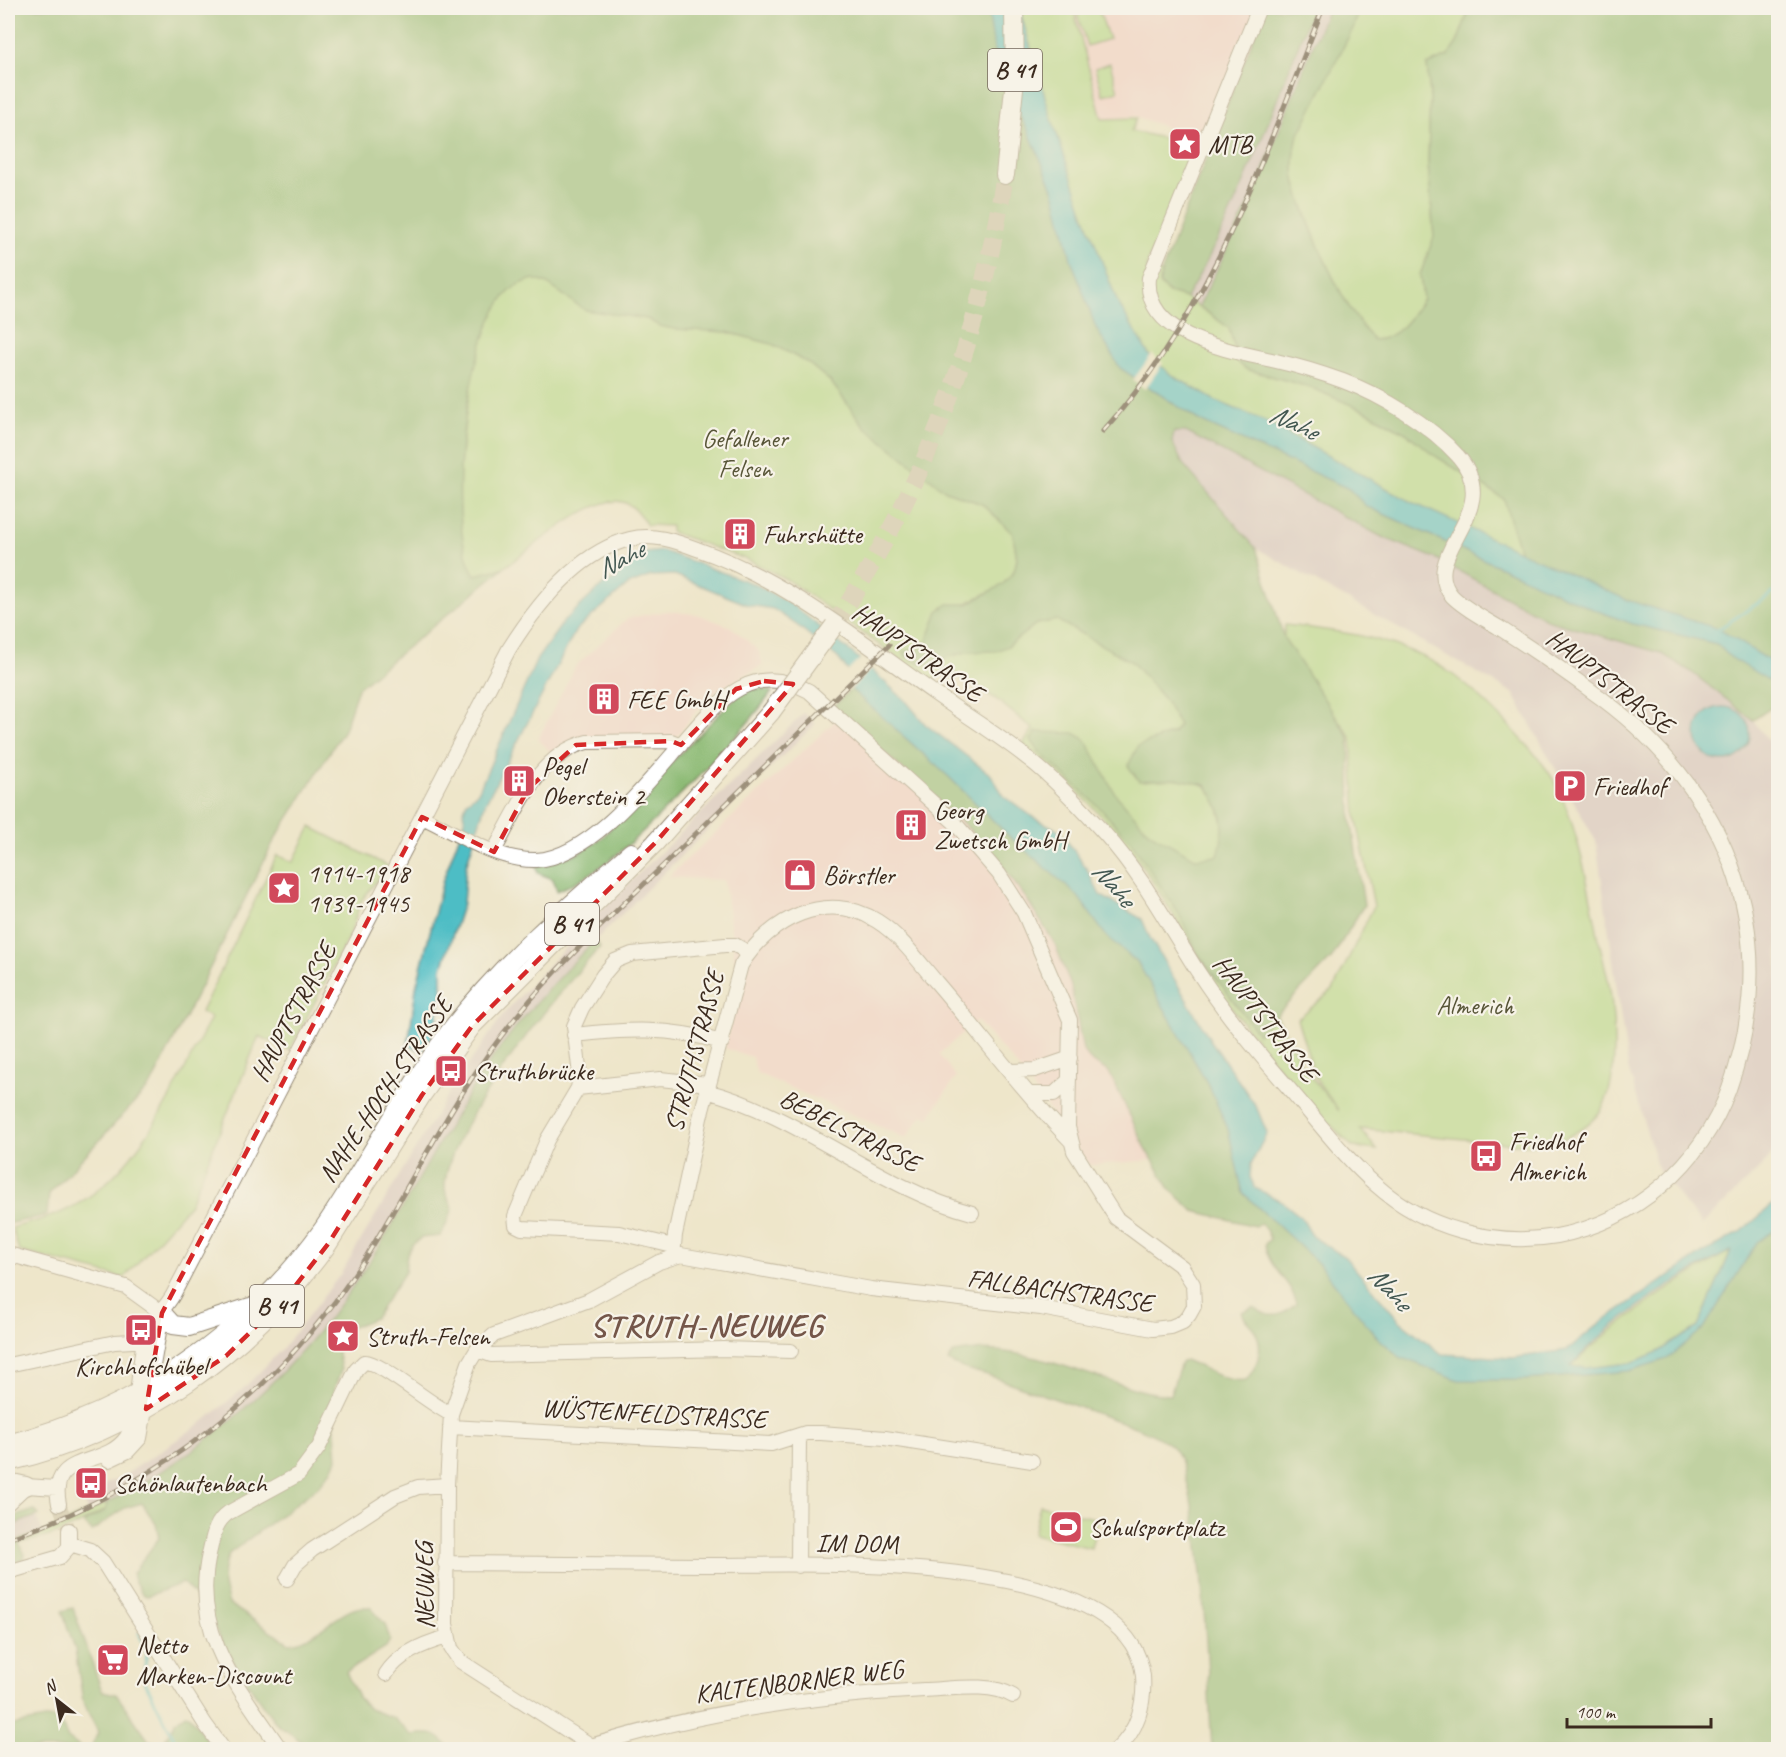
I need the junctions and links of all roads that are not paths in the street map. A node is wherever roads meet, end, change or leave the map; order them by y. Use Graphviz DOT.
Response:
graph roads {
  1 [pos="1014,8"];
  2 [pos="1259,8"];
  3 [pos="1005,175"];
  4 [pos="834,626"];
  5 [pos="681,745"];
  6 [pos="697,797"];
  7 [pos="422,817"];
  8 [pos="490,850"];
  9 [pos="748,953"];
  10 [pos="574,1035"];
  11 [pos="722,1042"];
  12 [pos="1070,1058"];
  13 [pos="1011,1071"];
  14 [pos="1070,1080"];
  15 [pos="707,1087"];
  16 [pos="578,1088"];
  17 [pos="1030,1094"];
  18 [pos="1070,1140"];
  19 [pos="972,1213"];
  20 [pos="672,1251"];
  21 [pos="8,1254"];
  22 [pos="260,1303"];
  23 [pos="162,1313"];
  24 [pos="158,1332"];
  25 [pos="144,1342"];
  26 [pos="477,1350"];
  27 [pos="791,1351"];
  28 [pos="8,1365"];
  29 [pos="141,1402"];
  30 [pos="450,1421"];
  31 [pos="799,1435"];
  32 [pos="8,1444"];
  33 [pos="1032,1461"];
  34 [pos="8,1462"];
  35 [pos="8,1482"];
  36 [pos="447,1485"];
  37 [pos="26,1486"];
  38 [pos="57,1488"];
  39 [pos="8,1503"];
  40 [pos="58,1504"];
  41 [pos="446,1563"];
  42 [pos="798,1566"];
  43 [pos="8,1572"];
  44 [pos="287,1579"];
  45 [pos="448,1637"];
  46 [pos="386,1674"];
  47 [pos="1013,1696"];
  48 [pos="595,1747"];
  49 [pos="224,1749"];
  50 [pos="281,1749"];
  51 [pos="578,1749"];
  52 [pos="1116,1749"];
  1 -- 3 [label="main road, B 41"];
  2 -- 7 [label="street, HAUPTSTRASSE"];
  4 -- 6 [label="main road, B 41, bridge"];
  5 -- 8 [label="street"];
  5 -- 8 [label="street"];
  5 -- 12 [label="street"];
  6 -- 22 [label="main road, NAHE-HOCH-STRASSE / B 41"];
  6 -- 29 [label="main road, NAHE-HOCH-STRASSE / B 41"];
  7 -- 8 [label="street"];
  7 -- 23 [label="street, HAUPTSTRASSE"];
  9 -- 10 [label="street"];
  9 -- 11 [label="street, STRUTHSTRASSE"];
  9 -- 13 [label="street, STRUTHSTRASSE"];
  10 -- 11 [label="street"];
  10 -- 16 [label="street"];
  11 -- 15 [label="street, STRUTHSTRASSE"];
  12 -- 13 [label="street"];
  12 -- 14 [label="street"];
  13 -- 17 [label="street, STRUTHSTRASSE"];
  14 -- 17 [label="street"];
  14 -- 18 [label="street, FALLBACHSTRASSE"];
  15 -- 16 [label="street, BEBELSTRASSE"];
  15 -- 19 [label="street, BEBELSTRASSE"];
  15 -- 20 [label="street, STRUTHSTRASSE"];
  16 -- 20 [label="street"];
  17 -- 18 [label="street, STRUTHSTRASSE"];
  18 -- 20 [label="street, FALLBACHSTRASSE"];
  20 -- 26 [label="street"];
  21 -- 23 [label="street"];
  22 -- 23 [label="main road"];
  22 -- 29 [label="main road, NAHE-HOCH-STRASSE / B 41"];
  23 -- 24 [label="street, HAUPTSTRASSE"];
  23 -- 25 [label="street, HAUPTSTRASSE"];
  24 -- 25 [label="street"];
  24 -- 29 [label="street, HAUPTSTRASSE"];
  25 -- 28 [label="street"];
  25 -- 29 [label="street, HAUPTSTRASSE"];
  26 -- 27 [label="street"];
  26 -- 30 [label="street, NEUWEG"];
  29 -- 32 [label="main road, NAHE-HOCH-STRASSE / B 41"];
  29 -- 34 [label="main road, NAHE-HOCH-STRASSE / B 41"];
  29 -- 38 [label="street"];
  30 -- 31 [label="street, WÜSTENFELDSTRASSE"];
  30 -- 36 [label="street, NEUWEG"];
  30 -- 50 [label="street"];
  31 -- 33 [label="street, WÜSTENFELDSTRASSE"];
  31 -- 42 [label="street"];
  35 -- 37 [label="main road"];
  36 -- 41 [label="street, NEUWEG"];
  36 -- 44 [label="street"];
  37 -- 38 [label="street"];
  37 -- 39 [label="street"];
  38 -- 40 [label="street"];
  41 -- 42 [label="street, IM DOM"];
  41 -- 45 [label="street, NEUWEG"];
  42 -- 52 [label="street, IM DOM"];
  43 -- 49 [label="street"];
  45 -- 46 [label="street"];
  45 -- 48 [label="street, NEUWEG"];
  47 -- 48 [label="street, KALTENBORNER WEG"];
  48 -- 51 [label="street, KALTENBORNER WEG"];
}
